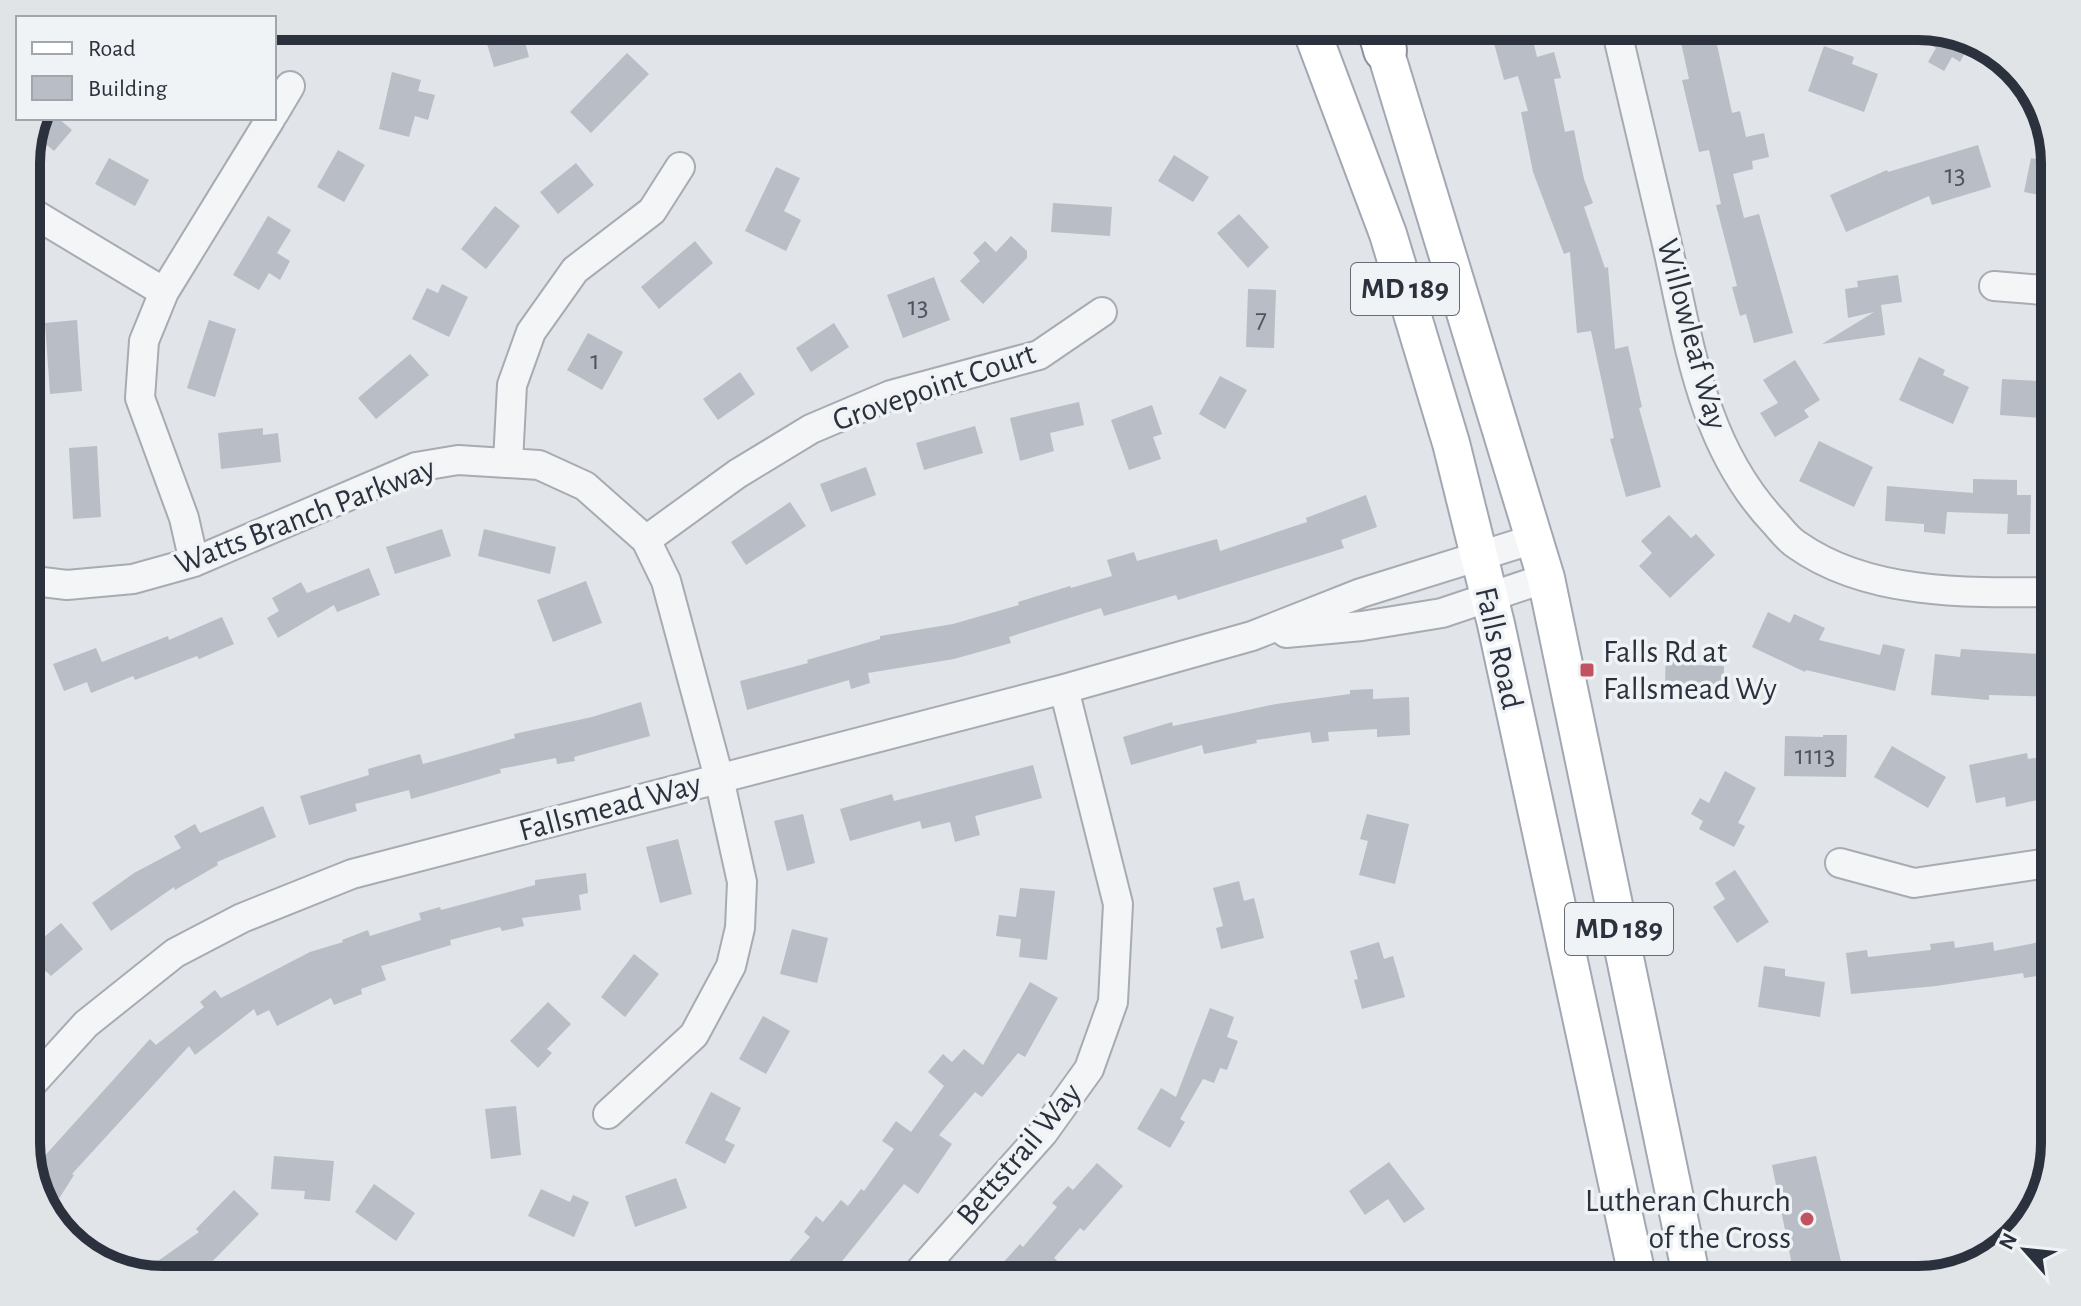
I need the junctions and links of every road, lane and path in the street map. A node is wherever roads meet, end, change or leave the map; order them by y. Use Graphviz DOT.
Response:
graph roads {
  1 [pos="1315,40"];
  2 [pos="1381,40"];
  3 [pos="1619,40"];
  4 [pos="290,86"];
  5 [pos="276,110"];
  6 [pos="270,120"];
  7 [pos="680,167"];
  8 [pos="40,217"];
  9 [pos="1994,286"];
  10 [pos="2041,290"];
  11 [pos="164,292"];
  12 [pos="1102,312"];
  13 [pos="508,462"];
  14 [pos="1534,539"];
  15 [pos="646,540"];
  16 [pos="1477,556"];
  17 [pos="194,562"];
  18 [pos="1546,578"];
  19 [pos="40,582"];
  20 [pos="2041,592"];
  21 [pos="1490,598"];
  22 [pos="1252,636"];
  23 [pos="1064,689"];
  24 [pos="719,778"];
  25 [pos="1840,863"];
  26 [pos="2041,864"];
  27 [pos="40,1075"];
  28 [pos="608,1114"];
  29 [pos="924,1266"];
  30 [pos="1635,1266"];
  31 [pos="1689,1266"];
  1 -- 16 [label="main road, Falls Road / MD 189"];
  2 -- 14 [label="main road, Falls Road / MD 189"];
  3 -- 20 [label="street, Willowleaf Way"];
  4 -- 5 [label="street"];
  6 -- 11 [label="street"];
  7 -- 13 [label="street"];
  8 -- 11 [label="street"];
  9 -- 10 [label="street"];
  11 -- 17 [label="street"];
  12 -- 15 [label="street, Grovepoint Court"];
  13 -- 15 [label="street, Watts Branch Parkway"];
  13 -- 17 [label="street, Watts Branch Parkway"];
  14 -- 16 [label="street, Fallsmead Way"];
  14 -- 18 [label="main road, Falls Road / MD 189"];
  15 -- 24 [label="street, Watts Branch Parkway"];
  16 -- 21 [label="main road, Falls Road / MD 189"];
  16 -- 22 [label="street, Fallsmead Way"];
  17 -- 19 [label="street, Watts Branch Parkway"];
  18 -- 21 [label="street, Fallsmead Way"];
  18 -- 31 [label="main road, Falls Road / MD 189"];
  21 -- 22 [label="street, Fallsmead Way"];
  21 -- 30 [label="main road, Falls Road / MD 189"];
  22 -- 23 [label="street, Fallsmead Way"];
  23 -- 24 [label="street, Fallsmead Way"];
  23 -- 29 [label="street, Bettstrail Way"];
  24 -- 27 [label="street, Fallsmead Way"];
  24 -- 28 [label="street, Watts Branch Parkway"];
  25 -- 26 [label="street"];
}
